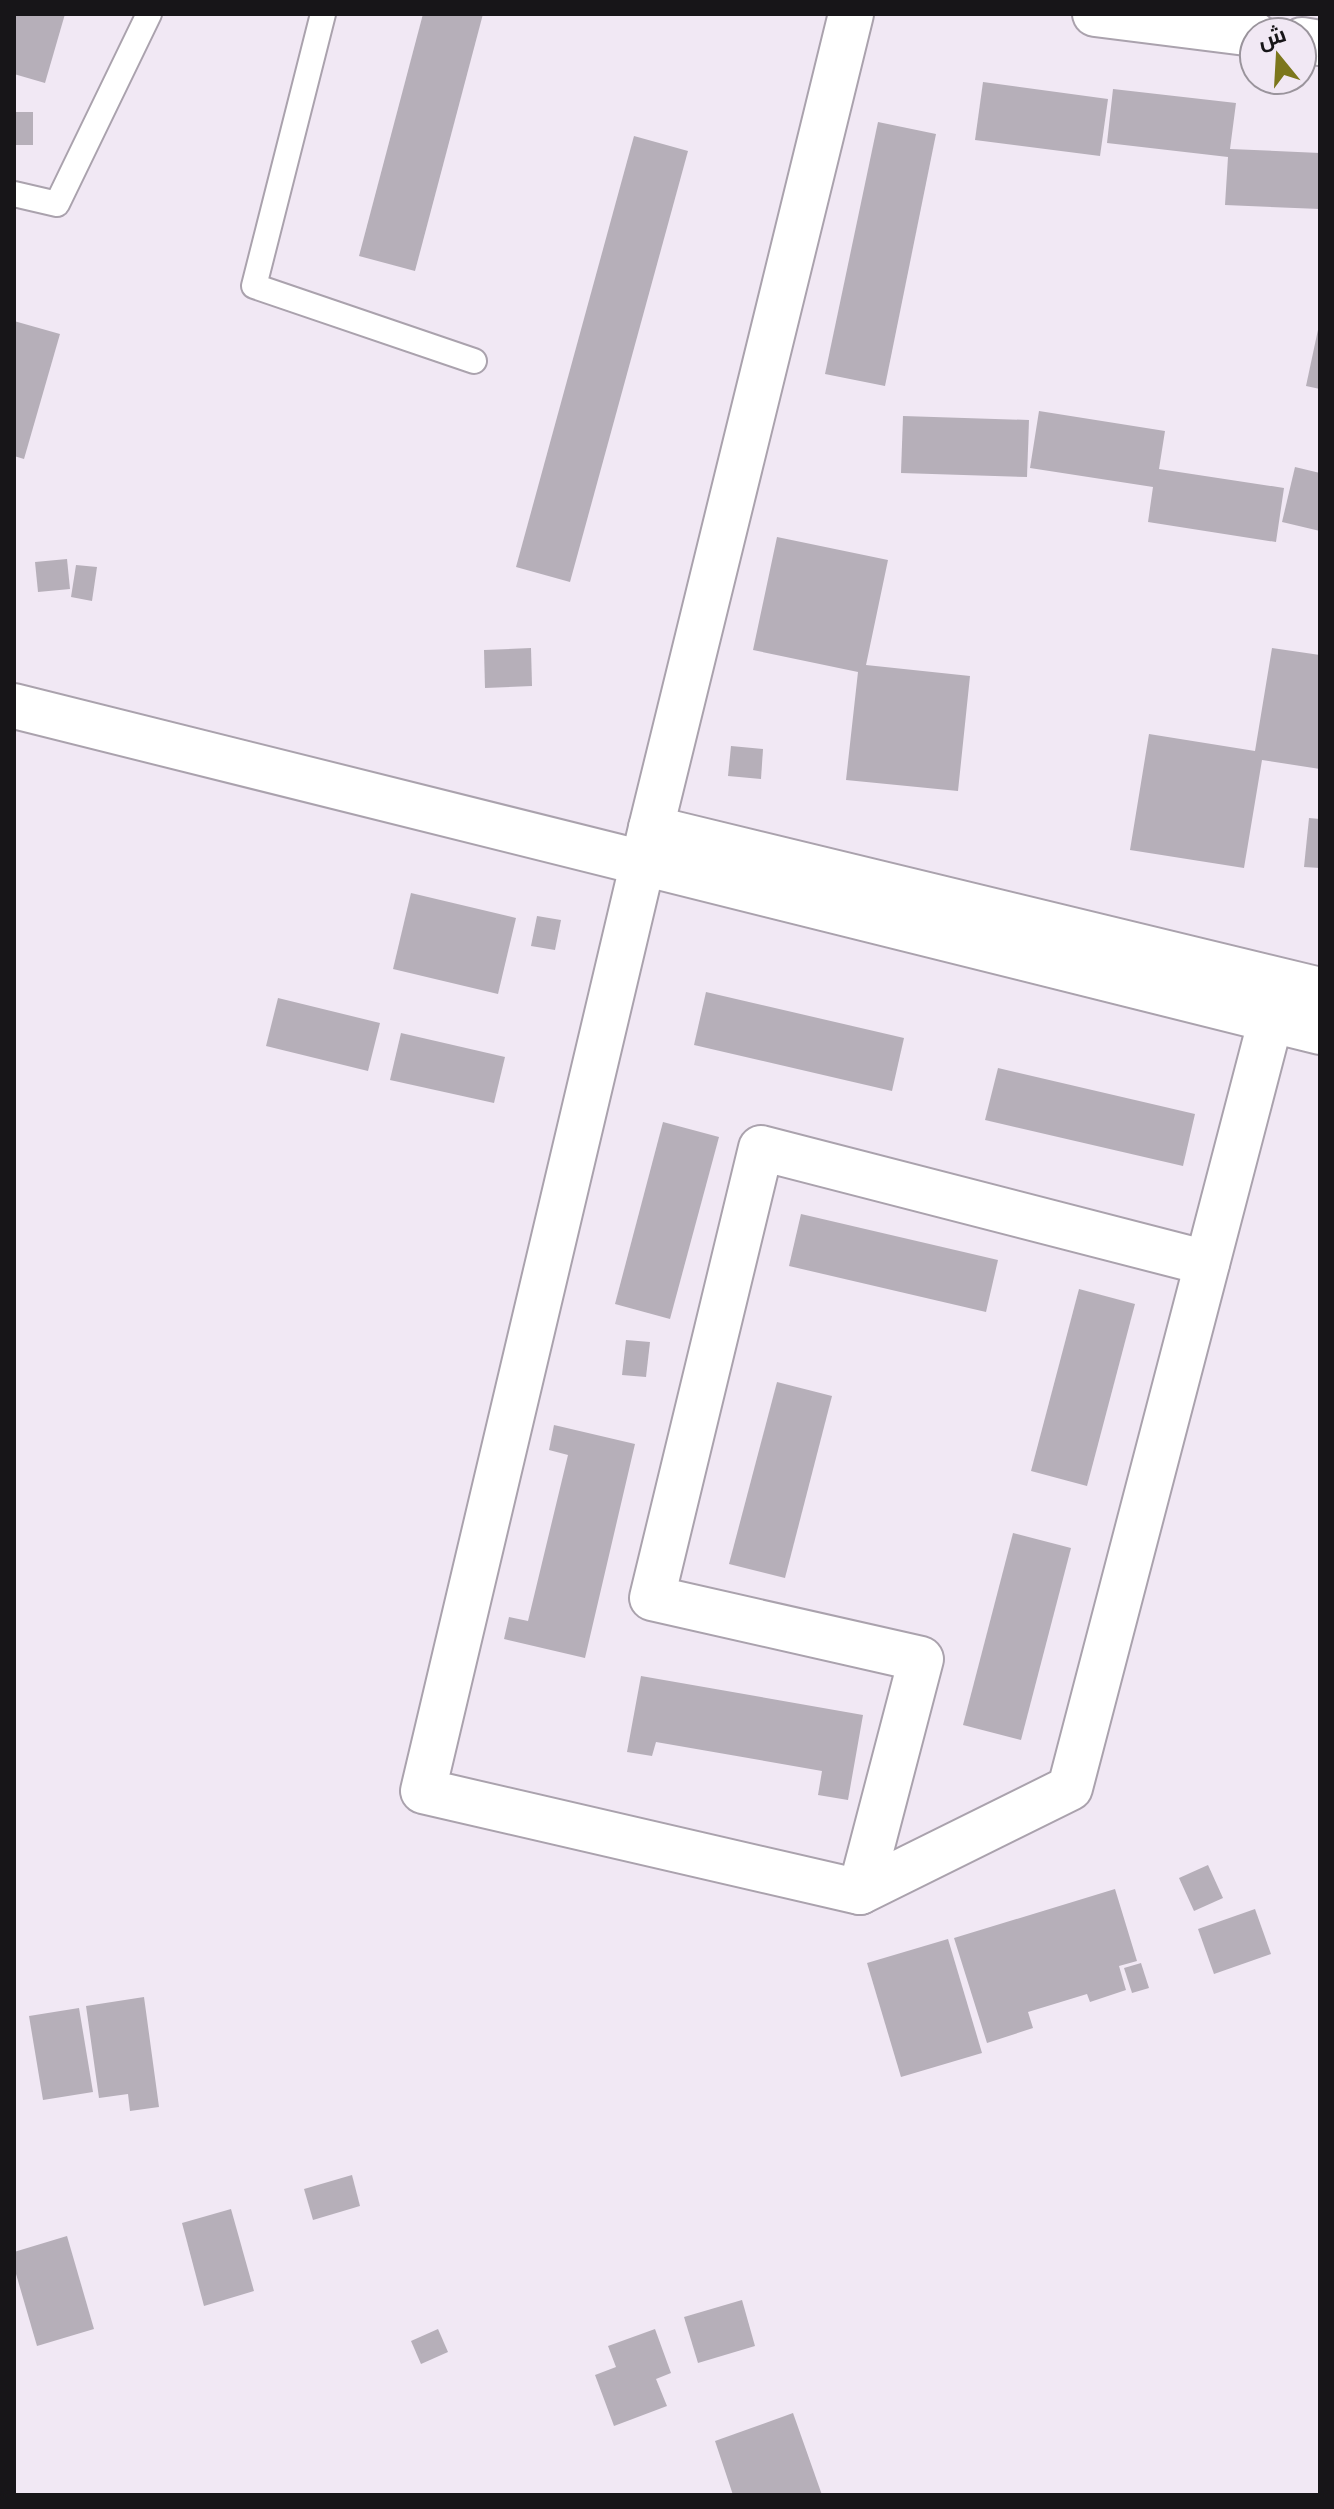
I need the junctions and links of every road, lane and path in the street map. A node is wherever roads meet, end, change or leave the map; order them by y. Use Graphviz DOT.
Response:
graph roads {
  1 [pos="149,14"];
  2 [pos="323,14"];
  3 [pos="851,14"];
  4 [pos="1095,14"];
  5 [pos="1238,32"];
  6 [pos="14,194"];
  7 [pos="474,361"];
  8 [pos="14,706"];
  9 [pos="647,845"];
  10 [pos="1320,990"];
  11 [pos="1271,1019"];
  12 [pos="1320,1032"];
  13 [pos="1207,1263"];
  14 [pos="860,1892"];
  1 -- 6 [label="lane"];
  2 -- 7 [label="lane"];
  3 -- 9 [label="street"];
  4 -- 5 [label="street"];
  8 -- 9 [label="street"];
  9 -- 10 [label="street"];
  9 -- 11 [label="street"];
  9 -- 14 [label="street"];
  11 -- 12 [label="street"];
  11 -- 13 [label="street"];
  13 -- 14 [label="street"];
  13 -- 14 [label="street"];
}
